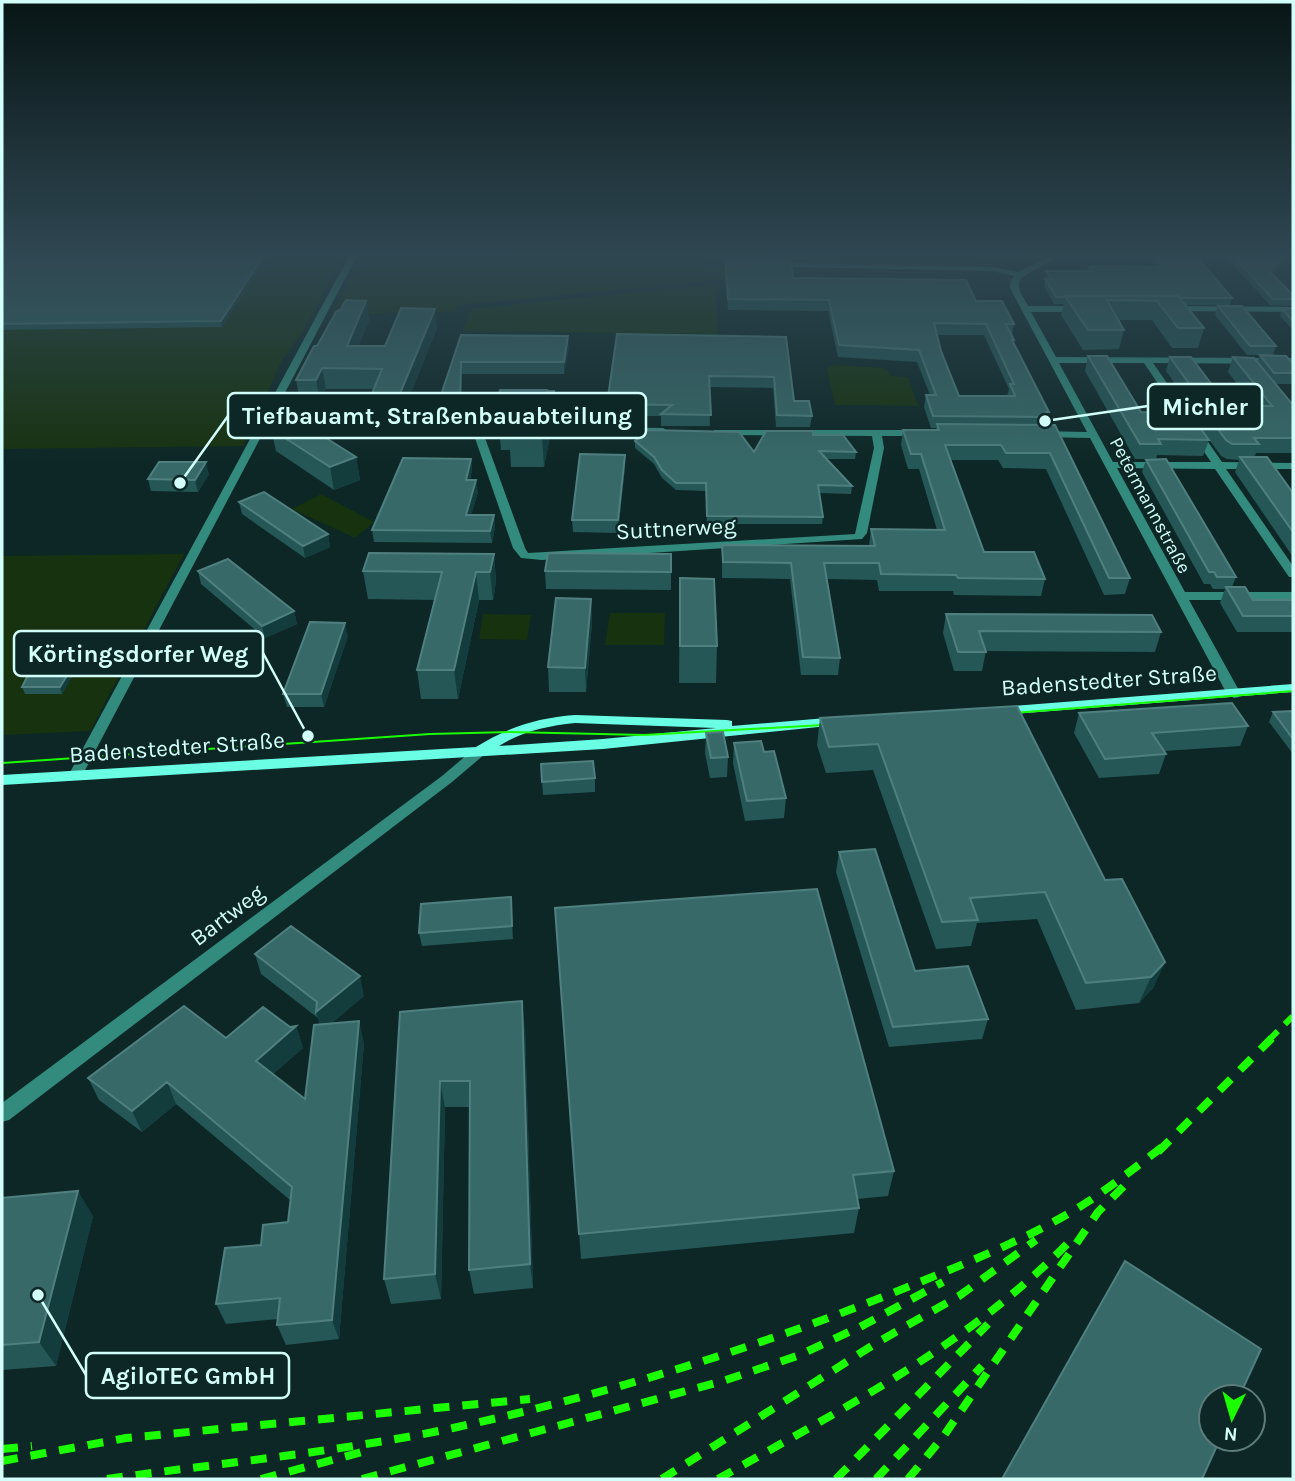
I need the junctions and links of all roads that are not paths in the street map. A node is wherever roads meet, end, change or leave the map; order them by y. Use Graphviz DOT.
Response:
graph roads {
  1 [pos="316,325"];
  2 [pos="1035,325"];
  3 [pos="1055,360"];
  4 [pos="1146,360"];
  5 [pos="1293,362"];
  6 [pos="262,428"];
  7 [pos="482,429"];
  8 [pos="673,431"];
  9 [pos="700,431"];
  10 [pos="876,433"];
  11 [pos="931,433"];
  12 [pos="1032,434"];
  13 [pos="1095,435"];
  14 [pos="1111,465"];
  15 [pos="1219,465"];
  16 [pos="1293,466"];
  17 [pos="1293,575"];
  18 [pos="1180,596"];
  19 [pos="1293,596"];
  20 [pos="1293,688"];
  21 [pos="1234,694"];
  22 [pos="980,712"];
  23 [pos="858,719"];
  24 [pos="761,726"];
  25 [pos="480,751"];
  26 [pos="75,776"];
  27 [pos="2,780"];
  28 [pos="2,1114"];
  1 -- 6 [label="street"];
  2 -- 3 [label="street, Petermannstraße"];
  3 -- 4 [label="street"];
  3 -- 13 [label="street, Petermannstraße"];
  4 -- 5 [label="street"];
  4 -- 15 [label="street"];
  6 -- 7 [label="street"];
  6 -- 26 [label="street"];
  7 -- 8 [label="street"];
  7 -- 10 [label="street, Suttnerweg"];
  9 -- 10 [label="street"];
  10 -- 11 [label="street"];
  12 -- 13 [label="street"];
  13 -- 14 [label="street, Petermannstraße"];
  14 -- 15 [label="street"];
  14 -- 18 [label="street, Petermannstraße"];
  15 -- 16 [label="street"];
  15 -- 17 [label="street"];
  18 -- 19 [label="street"];
  18 -- 21 [label="street, Petermannstraße"];
  20 -- 21 [label="street, Badenstedter Straße"];
  21 -- 22 [label="street, Badenstedter Straße"];
  23 -- 24 [label="street, Badenstedter Straße"];
  24 -- 25 [label="street, Badenstedter Straße"];
  24 -- 25 [label="street, Badenstedter Straße"];
  25 -- 26 [label="street, Badenstedter Straße"];
  25 -- 28 [label="street, Bartweg"];
  26 -- 27 [label="street, Badenstedter Straße"];
}
